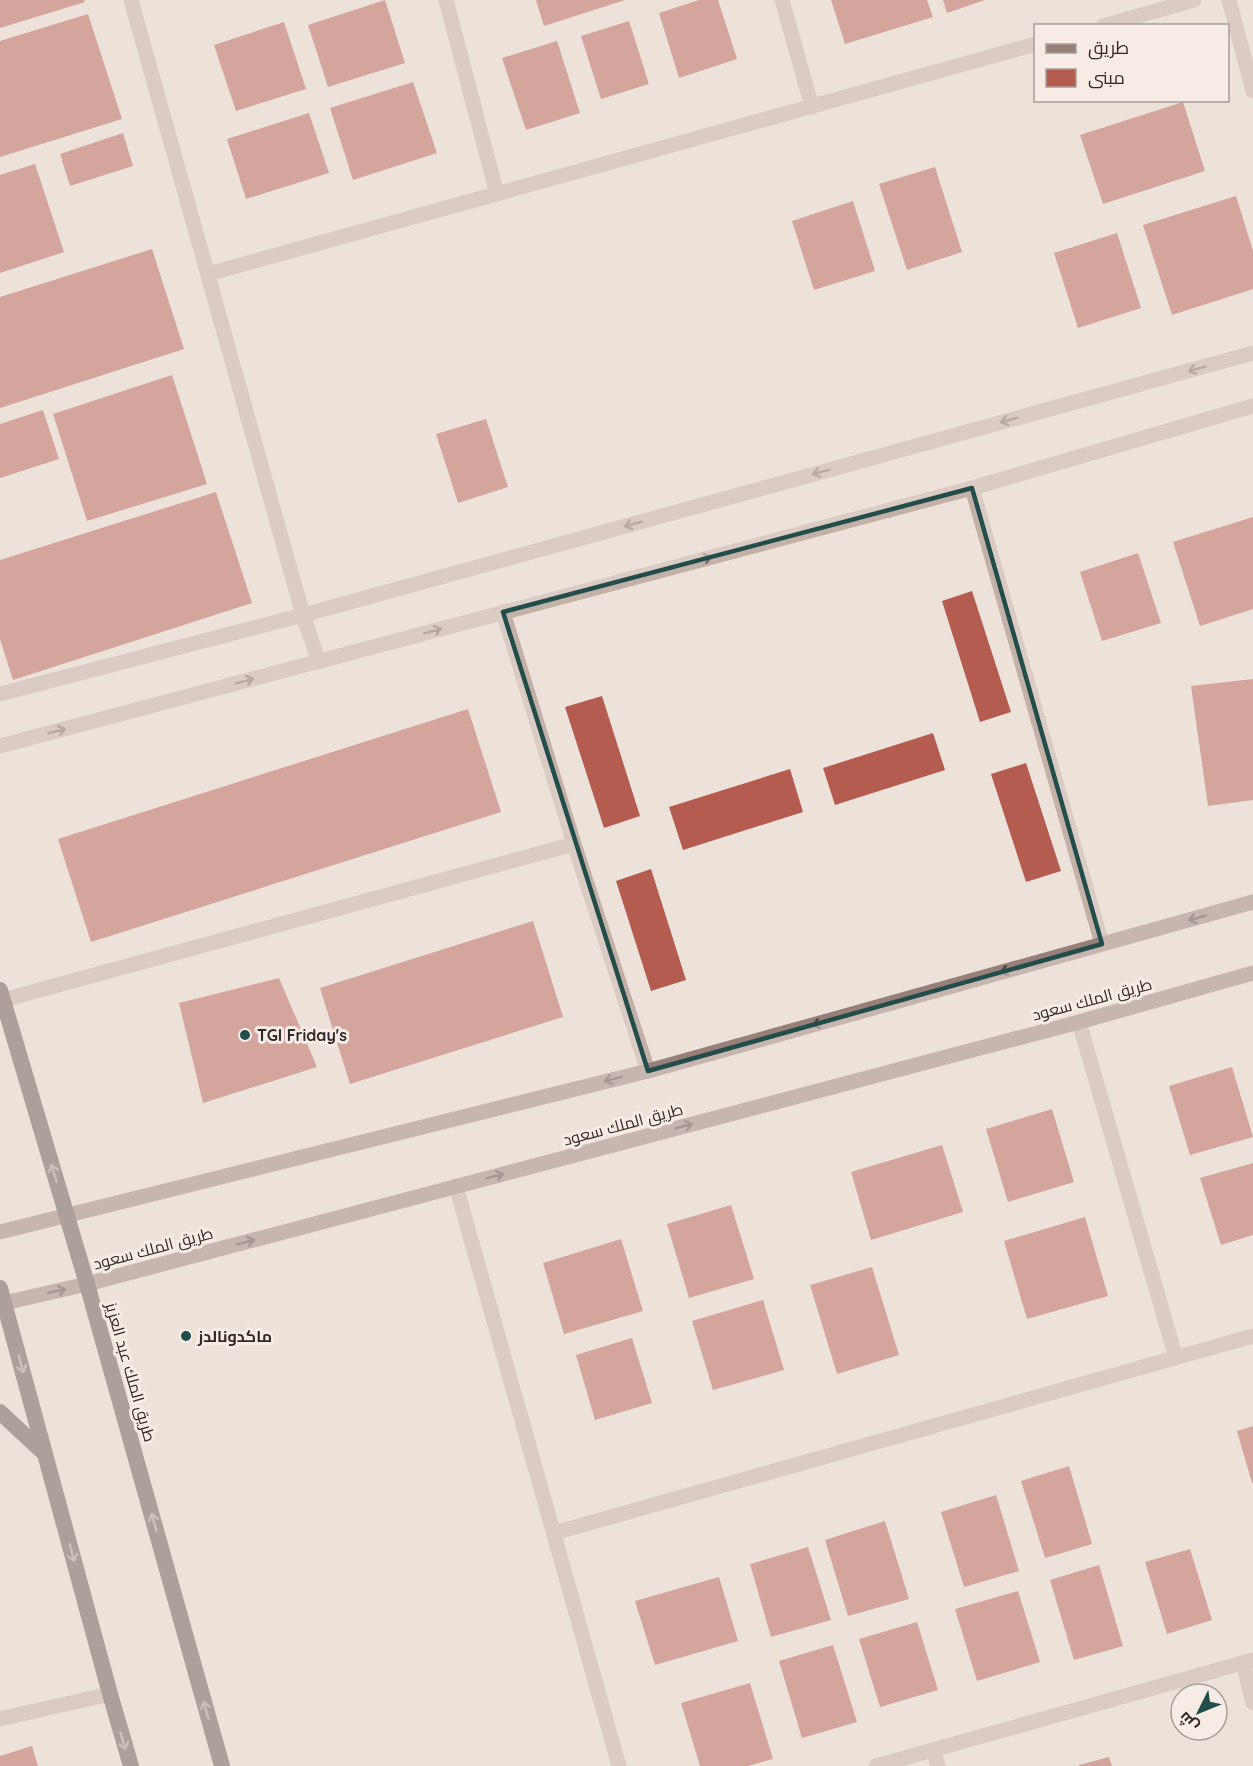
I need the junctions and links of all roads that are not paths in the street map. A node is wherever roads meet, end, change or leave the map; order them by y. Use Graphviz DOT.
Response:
graph roads {
  1 [pos="131,0"];
  2 [pos="446,0"];
  3 [pos="782,0"];
  4 [pos="1194,0"];
  5 [pos="1229,0"];
  6 [pos="1110,24"];
  7 [pos="1034,44"];
  8 [pos="1253,91"];
  9 [pos="812,106"];
  10 [pos="497,194"];
  11 [pos="208,274"];
  12 [pos="1253,353"];
  13 [pos="1253,406"];
  14 [pos="972,488"];
  15 [pos="503,612"];
  16 [pos="303,615"];
  17 [pos="319,662"];
  18 [pos="0,694"];
  19 [pos="0,746"];
  20 [pos="574,844"];
  21 [pos="1253,902"];
  22 [pos="1102,944"];
  23 [pos="1253,973"];
  24 [pos="1,995"];
  25 [pos="1079,1022"];
  26 [pos="648,1071"];
  27 [pos="456,1186"];
  28 [pos="66,1214"];
  29 [pos="0,1232"];
  30 [pos="87,1284"];
  31 [pos="1,1298"];
  32 [pos="1253,1336"];
  33 [pos="1176,1358"];
  34 [pos="0,1412"];
  35 [pos="45,1455"];
  36 [pos="554,1533"];
  37 [pos="1248,1662"];
  38 [pos="110,1694"];
  39 [pos="1253,1702"];
  40 [pos="0,1719"];
  41 [pos="934,1750"];
  42 [pos="131,1766"];
  43 [pos="222,1766"];
  44 [pos="619,1766"];
  45 [pos="876,1766"];
  46 [pos="938,1766"];
  1 -- 11 [label="street"];
  2 -- 10 [label="street"];
  3 -- 9 [label="street"];
  4 -- 6 [label="street"];
  5 -- 8 [label="street"];
  7 -- 9 [label="street"];
  9 -- 10 [label="street"];
  10 -- 11 [label="street"];
  11 -- 16 [label="street"];
  12 -- 16 [label="street, one-way"];
  13 -- 14 [label="street"];
  15 -- 14 [label="street, one-way"];
  14 -- 22 [label="street"];
  17 -- 15 [label="street, one-way"];
  15 -- 20 [label="street"];
  16 -- 17 [label="street"];
  16 -- 18 [label="street"];
  19 -- 17 [label="street, one-way"];
  20 -- 24 [label="street"];
  20 -- 26 [label="street"];
  21 -- 22 [label="main road, one-way"];
  22 -- 26 [label="main road, one-way"];
  23 -- 25 [label="main road, طريق الملك سعود"];
  28 -- 24 [label="highway, طريق الملك عبد العزيز, one-way"];
  27 -- 25 [label="main road, طريق الملك سعود, one-way"];
  25 -- 33 [label="street"];
  26 -- 28 [label="main road, one-way"];
  30 -- 27 [label="main road, طريق الملك سعود, one-way"];
  27 -- 36 [label="street"];
  28 -- 29 [label="main road"];
  28 -- 30 [label="highway, طريق الملك عبد العزيز"];
  31 -- 30 [label="main road, طريق الملك سعود, one-way"];
  43 -- 30 [label="highway, طريق الملك عبد العزيز, one-way"];
  31 -- 35 [label="highway, one-way"];
  32 -- 33 [label="street"];
  33 -- 36 [label="street"];
  34 -- 35 [label="highway"];
  35 -- 38 [label="highway, one-way"];
  36 -- 44 [label="street"];
  37 -- 39 [label="street"];
  37 -- 41 [label="street"];
  38 -- 40 [label="street"];
  38 -- 42 [label="highway, one-way"];
  41 -- 45 [label="street"];
  41 -- 46 [label="street"];
}
